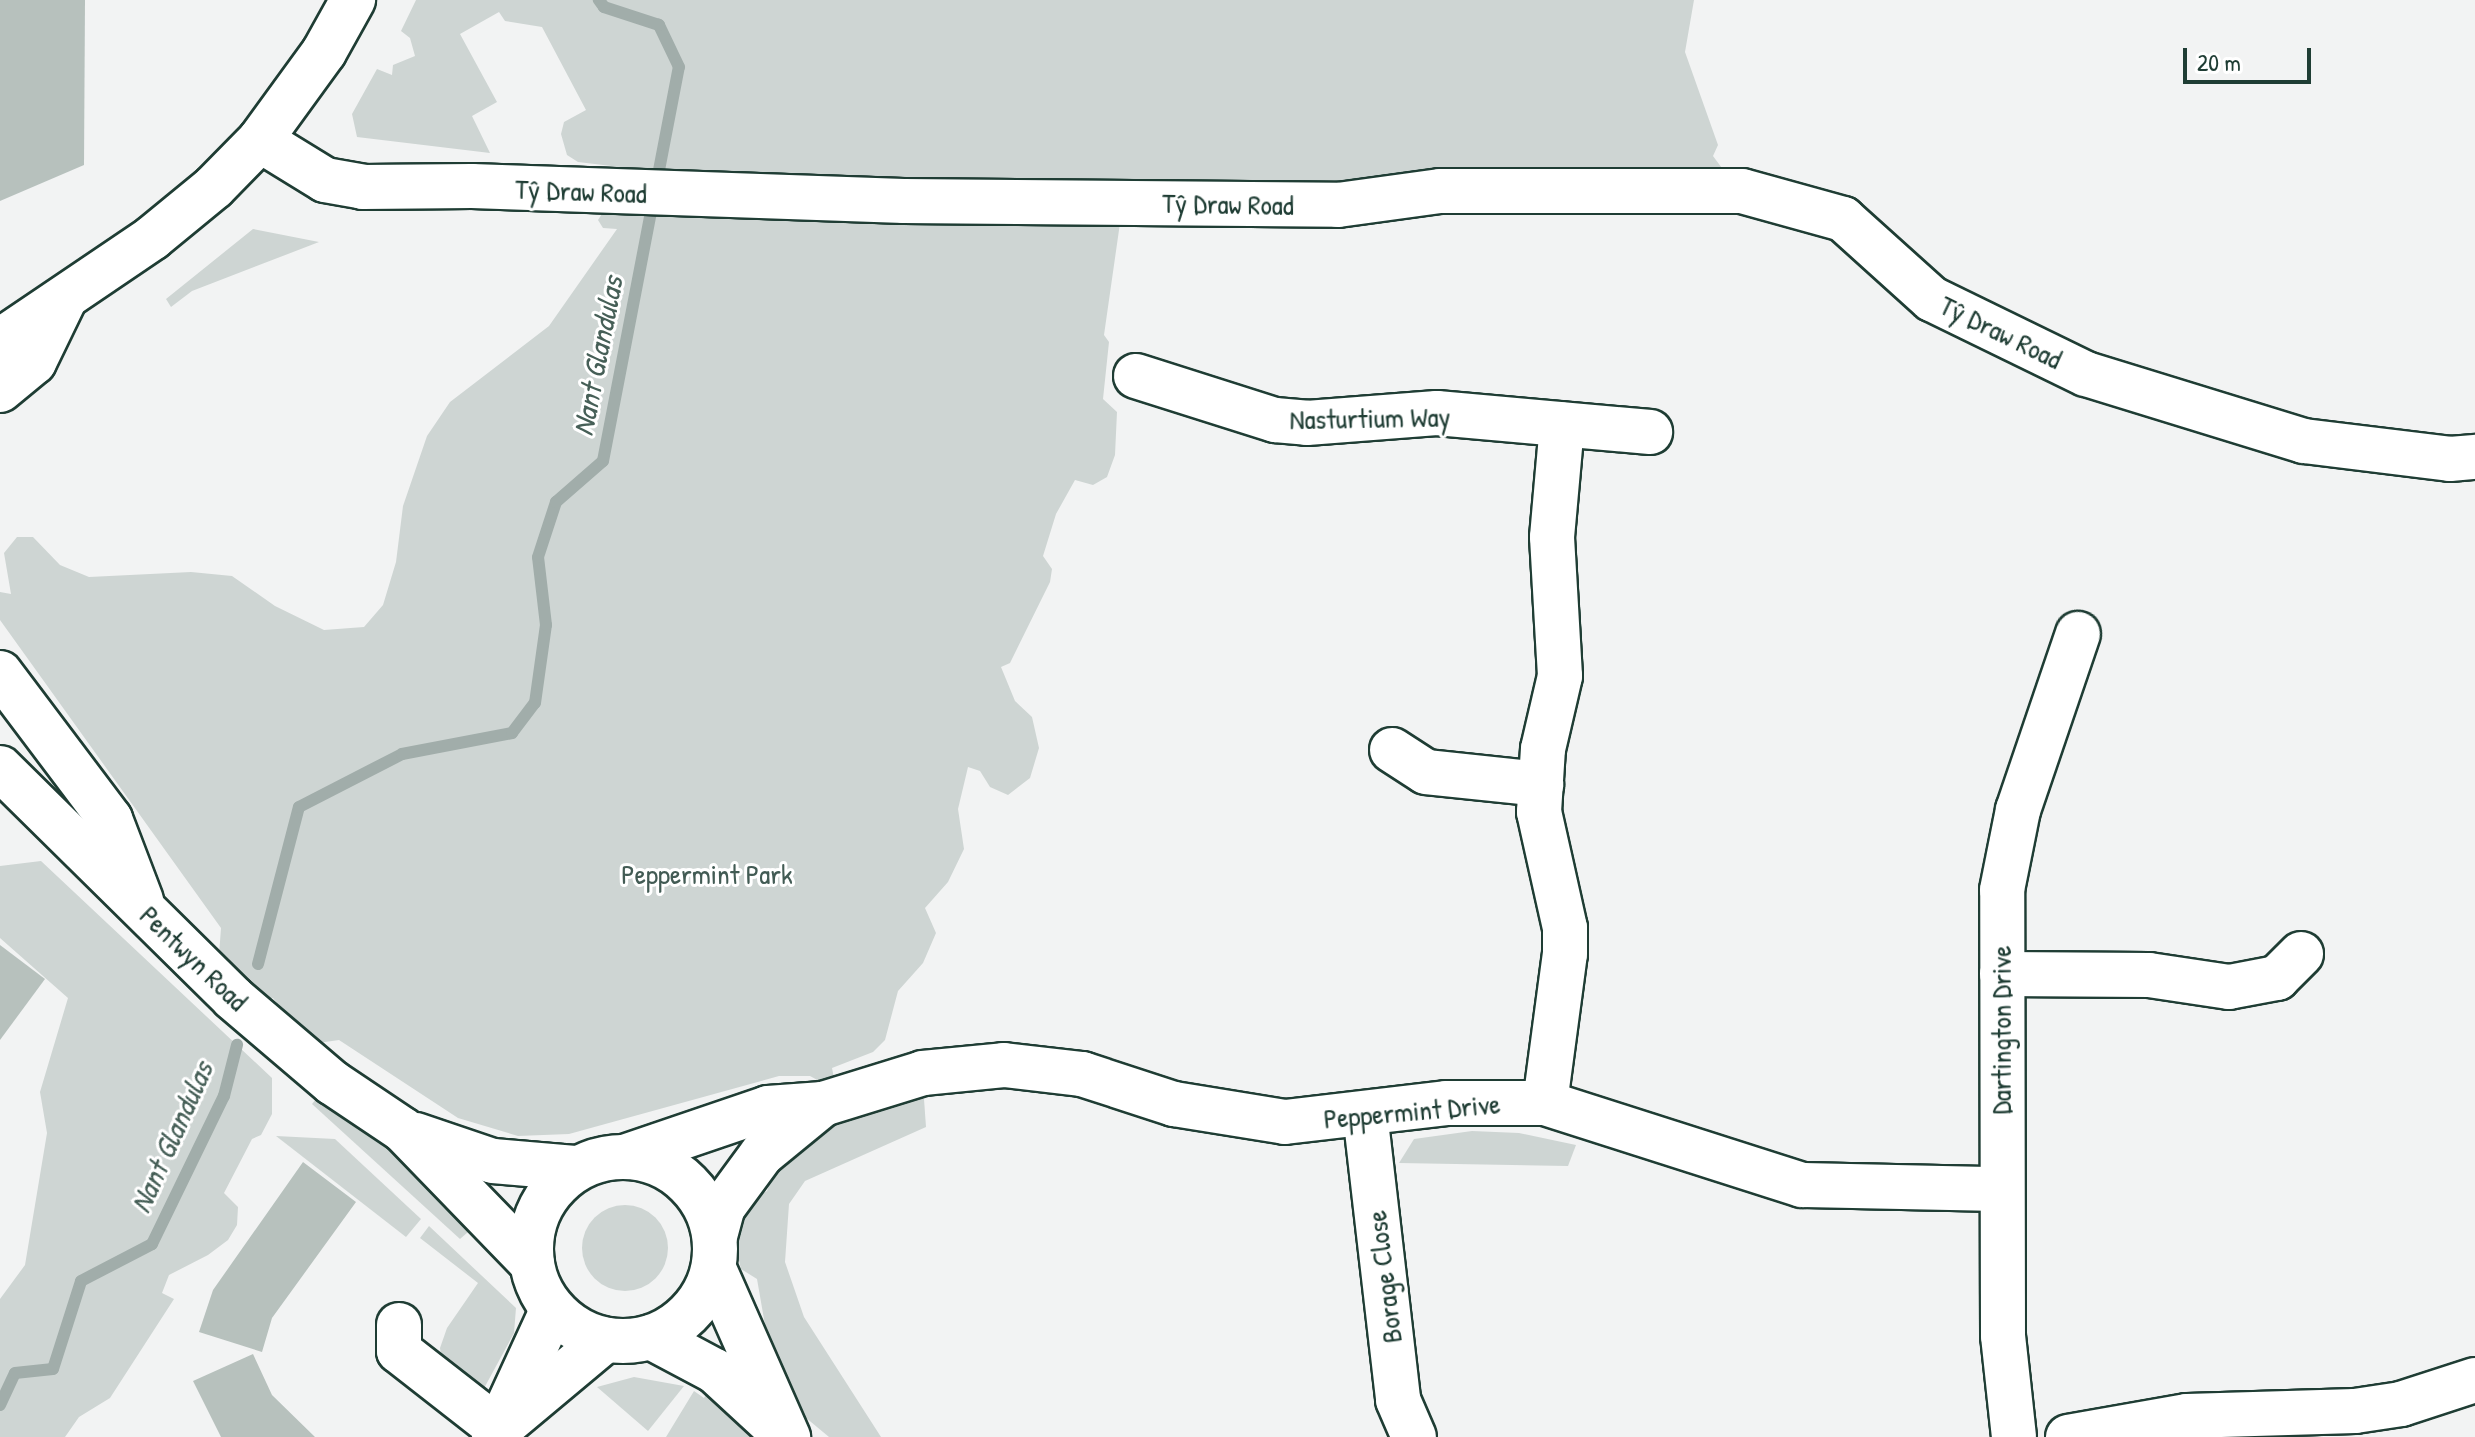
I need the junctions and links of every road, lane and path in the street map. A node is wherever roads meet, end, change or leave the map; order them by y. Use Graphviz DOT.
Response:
graph roads {
  1 [pos="353,0"];
  2 [pos="260,140"];
  3 [pos="66,296"];
  4 [pos="0,341"];
  5 [pos="1136,376"];
  6 [pos="0,390"];
  7 [pos="1562,424"];
  8 [pos="1650,432"];
  9 [pos="2475,457"];
  10 [pos="2078,634"];
  11 [pos="0,673"];
  12 [pos="1392,750"];
  13 [pos="5,782"];
  14 [pos="1541,784"];
  15 [pos="145,911"];
  16 [pos="2301,954"];
  17 [pos="2002,974"];
  18 [pos="1545,1103"];
  19 [pos="823,1104"];
  20 [pos="1365,1113"];
  21 [pos="403,1130"];
  22 [pos="627,1156"];
  23 [pos="575,1168"];
  24 [pos="2001,1189"];
  25 [pos="715,1252"];
  26 [pos="532,1263"];
  27 [pos="552,1311"];
  28 [pos="399,1325"];
  29 [pos="651,1337"];
  30 [pos="605,1340"];
  31 [pos="2475,1380"];
  32 [pos="496,1433"];
  33 [pos="1412,1436"];
  34 [pos="787,1437"];
  35 [pos="2014,1437"];
  36 [pos="2068,1437"];
  1 -- 2 [label="street"];
  2 -- 3 [label="street"];
  2 -- 9 [label="street, Tŷ Draw Road"];
  3 -- 4 [label="street"];
  3 -- 6 [label="street"];
  5 -- 7 [label="street, Nasturtium Way"];
  7 -- 8 [label="street, Nasturtium Way"];
  7 -- 14 [label="street"];
  10 -- 17 [label="street, Dartington Drive"];
  11 -- 15 [label="street"];
  12 -- 14 [label="street"];
  13 -- 15 [label="street, Pentwyn Road"];
  14 -- 18 [label="street"];
  15 -- 21 [label="street, Pentwyn Road"];
  16 -- 17 [label="street"];
  17 -- 24 [label="street, Dartington Drive"];
  18 -- 20 [label="street, Peppermint Drive"];
  18 -- 24 [label="street, Peppermint Drive"];
  19 -- 20 [label="street, Peppermint Drive"];
  19 -- 22 [label="street, Peppermint Drive"];
  19 -- 25 [label="street, Peppermint Drive"];
  20 -- 33 [label="street, Borage Close"];
  21 -- 23 [label="street, Pentwyn Road"];
  21 -- 26 [label="street, Pentwyn Road"];
  22 -- 23 [label="street"];
  22 -- 25 [label="street"];
  23 -- 26 [label="street"];
  24 -- 35 [label="street, Dartington Drive"];
  25 -- 29 [label="street"];
  25 -- 34 [label="street"];
  26 -- 27 [label="street"];
  27 -- 30 [label="street"];
  27 -- 32 [label="street"];
  28 -- 32 [label="street"];
  29 -- 30 [label="street"];
  29 -- 34 [label="street"];
  30 -- 32 [label="street"];
  31 -- 36 [label="street"];
}
